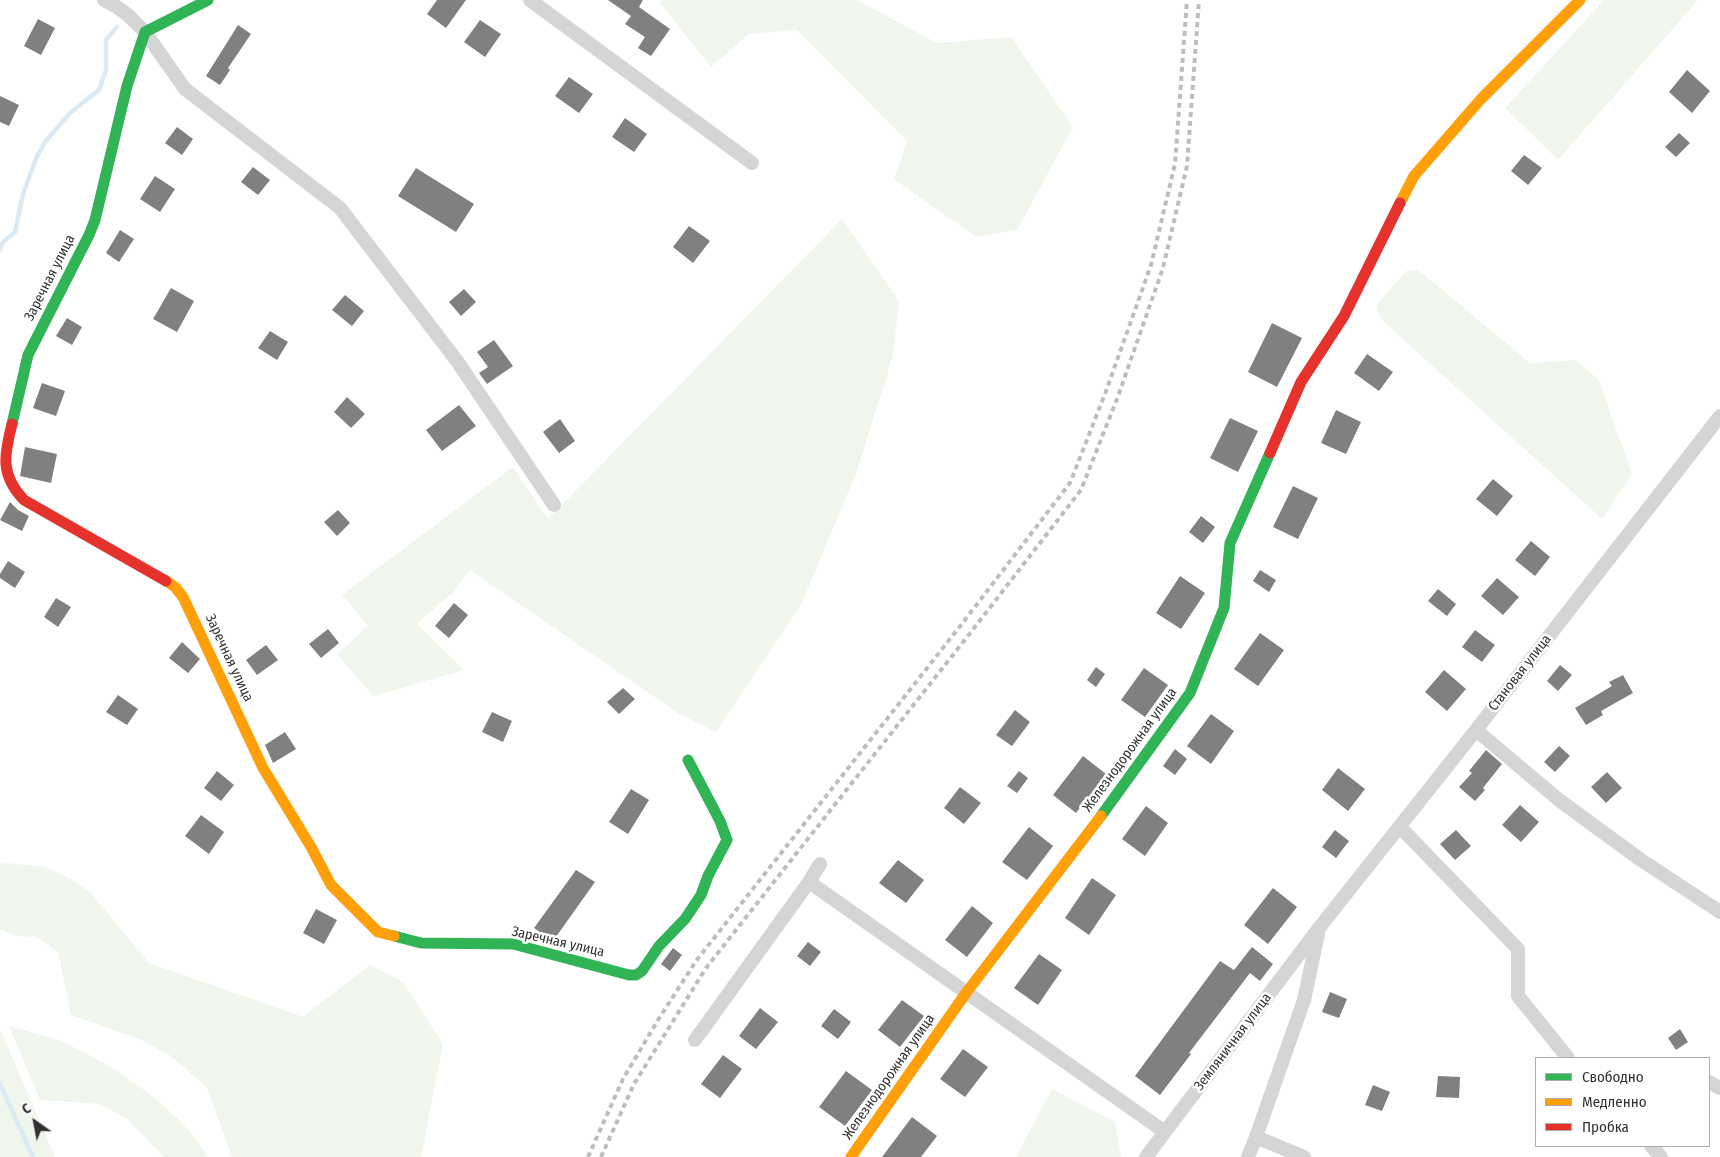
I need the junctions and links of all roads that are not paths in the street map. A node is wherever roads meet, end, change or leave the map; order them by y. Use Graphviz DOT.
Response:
graph roads {
  1 [pos="104,0"];
  2 [pos="208,0"];
  3 [pos="530,0"];
  4 [pos="1580,0"];
  5 [pos="145,32"];
  6 [pos="752,163"];
  7 [pos="1720,416"];
  8 [pos="554,505"];
  9 [pos="1476,730"];
  10 [pos="688,760"];
  11 [pos="1400,827"];
  12 [pos="820,864"];
  13 [pos="809,882"];
  14 [pos="1720,912"];
  15 [pos="1319,928"];
  16 [pos="966,993"];
  17 [pos="695,1040"];
  18 [pos="1567,1057"];
  19 [pos="1165,1132"];
  20 [pos="1256,1137"];
  21 [pos="1652,1147"];
  22 [pos="851,1157"];
  23 [pos="1146,1157"];
  24 [pos="1248,1157"];
  25 [pos="1304,1157"];
  26 [pos="1661,1157"];
  1 -- 5 [label="street"];
  2 -- 5 [label="street"];
  3 -- 6 [label="street"];
  4 -- 16 [label="street, Железнодорожная улица"];
  5 -- 8 [label="street"];
  5 -- 10 [label="street, Заречная улица"];
  7 -- 9 [label="street, Становая улица"];
  9 -- 11 [label="street, Становая улица"];
  9 -- 14 [label="street"];
  11 -- 15 [label="street, Становая улица"];
  11 -- 18 [label="street"];
  12 -- 13 [label="street"];
  13 -- 16 [label="street"];
  13 -- 17 [label="street"];
  15 -- 19 [label="street, Земляничная улица"];
  15 -- 20 [label="street"];
  16 -- 19 [label="street"];
  16 -- 22 [label="street, Железнодорожная улица"];
  19 -- 23 [label="street, Земляничная улица"];
  20 -- 24 [label="street"];
  20 -- 25 [label="street"];
  21 -- 26 [label="street"];
}
